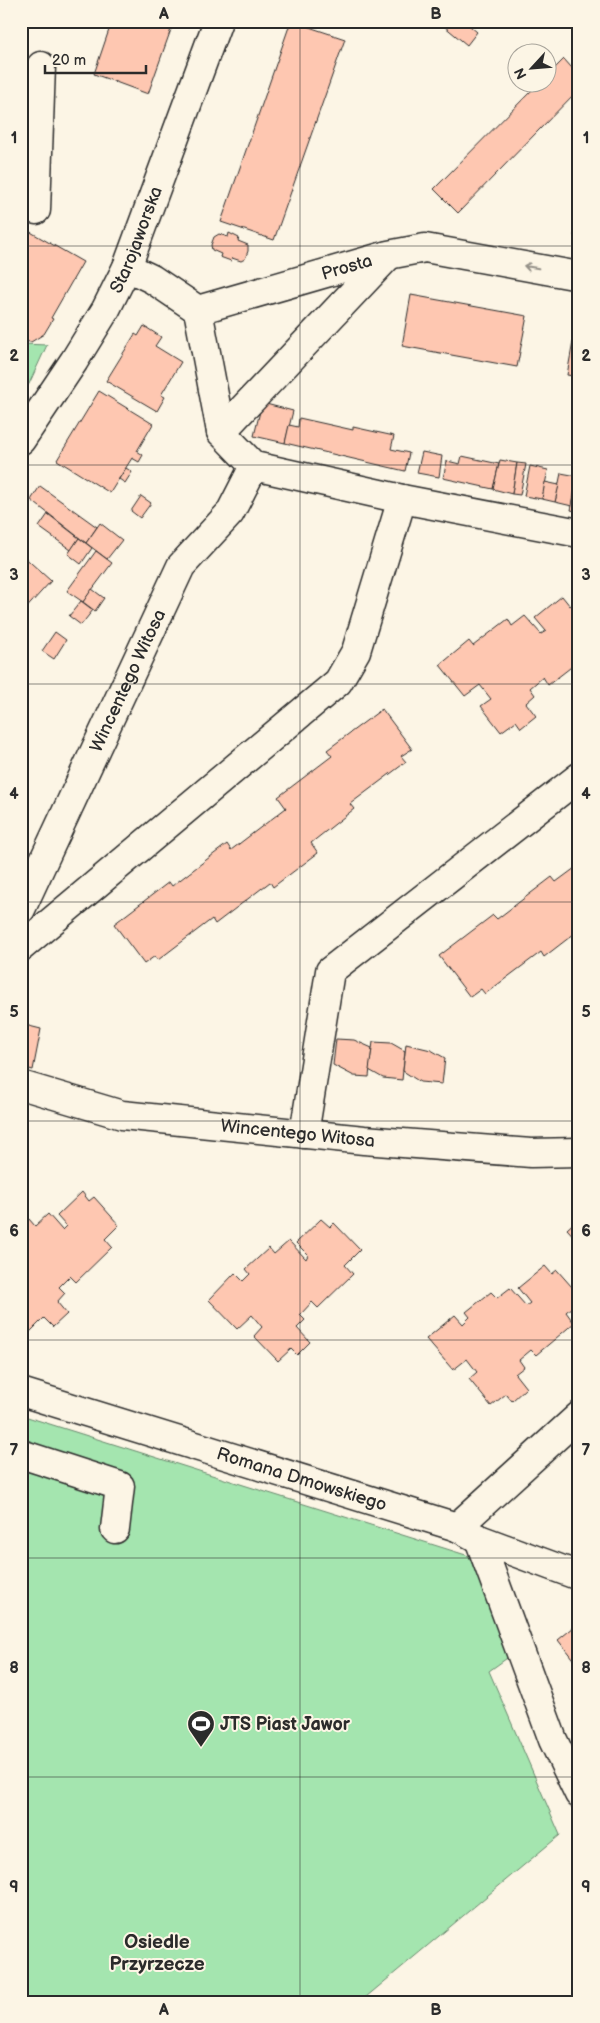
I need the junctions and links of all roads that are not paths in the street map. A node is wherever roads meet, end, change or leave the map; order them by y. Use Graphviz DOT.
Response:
graph roads {
  1 [pos="218,21"];
  2 [pos="41,66"];
  3 [pos="36,210"];
  4 [pos="388,256"];
  5 [pos="127,266"];
  6 [pos="579,276"];
  7 [pos="198,310"];
  8 [pos="222,432"];
  9 [pos="21,440"];
  10 [pos="254,466"];
  11 [pos="402,499"];
  12 [pos="579,533"];
  13 [pos="579,777"];
  14 [pos="21,909"];
  15 [pos="21,947"];
  16 [pos="21,1085"];
  17 [pos="304,1134"];
  18 [pos="579,1152"];
  19 [pos="21,1392"];
  20 [pos="579,1416"];
  21 [pos="21,1454"];
  22 [pos="115,1528"];
  23 [pos="468,1533"];
  24 [pos="579,1576"];
  25 [pos="579,1794"];
  1 -- 5 [label="street, Starojaworska"];
  2 -- 3 [label="street"];
  6 -- 4 [label="street, Prosta, one-way"];
  4 -- 7 [label="street, Prosta"];
  4 -- 8 [label="street"];
  5 -- 7 [label="street"];
  5 -- 9 [label="street, Starojaworska"];
  7 -- 8 [label="street"];
  8 -- 10 [label="street"];
  10 -- 11 [label="street"];
  10 -- 14 [label="street, Wincentego Witosa"];
  11 -- 12 [label="street"];
  11 -- 15 [label="street"];
  13 -- 17 [label="street"];
  16 -- 17 [label="street, Wincentego Witosa"];
  17 -- 18 [label="street, Wincentego Witosa"];
  19 -- 23 [label="street, Romana Dmowskiego"];
  20 -- 23 [label="street"];
  21 -- 22 [label="street"];
  23 -- 24 [label="street, Romana Dmowskiego"];
  23 -- 25 [label="street"];
}
